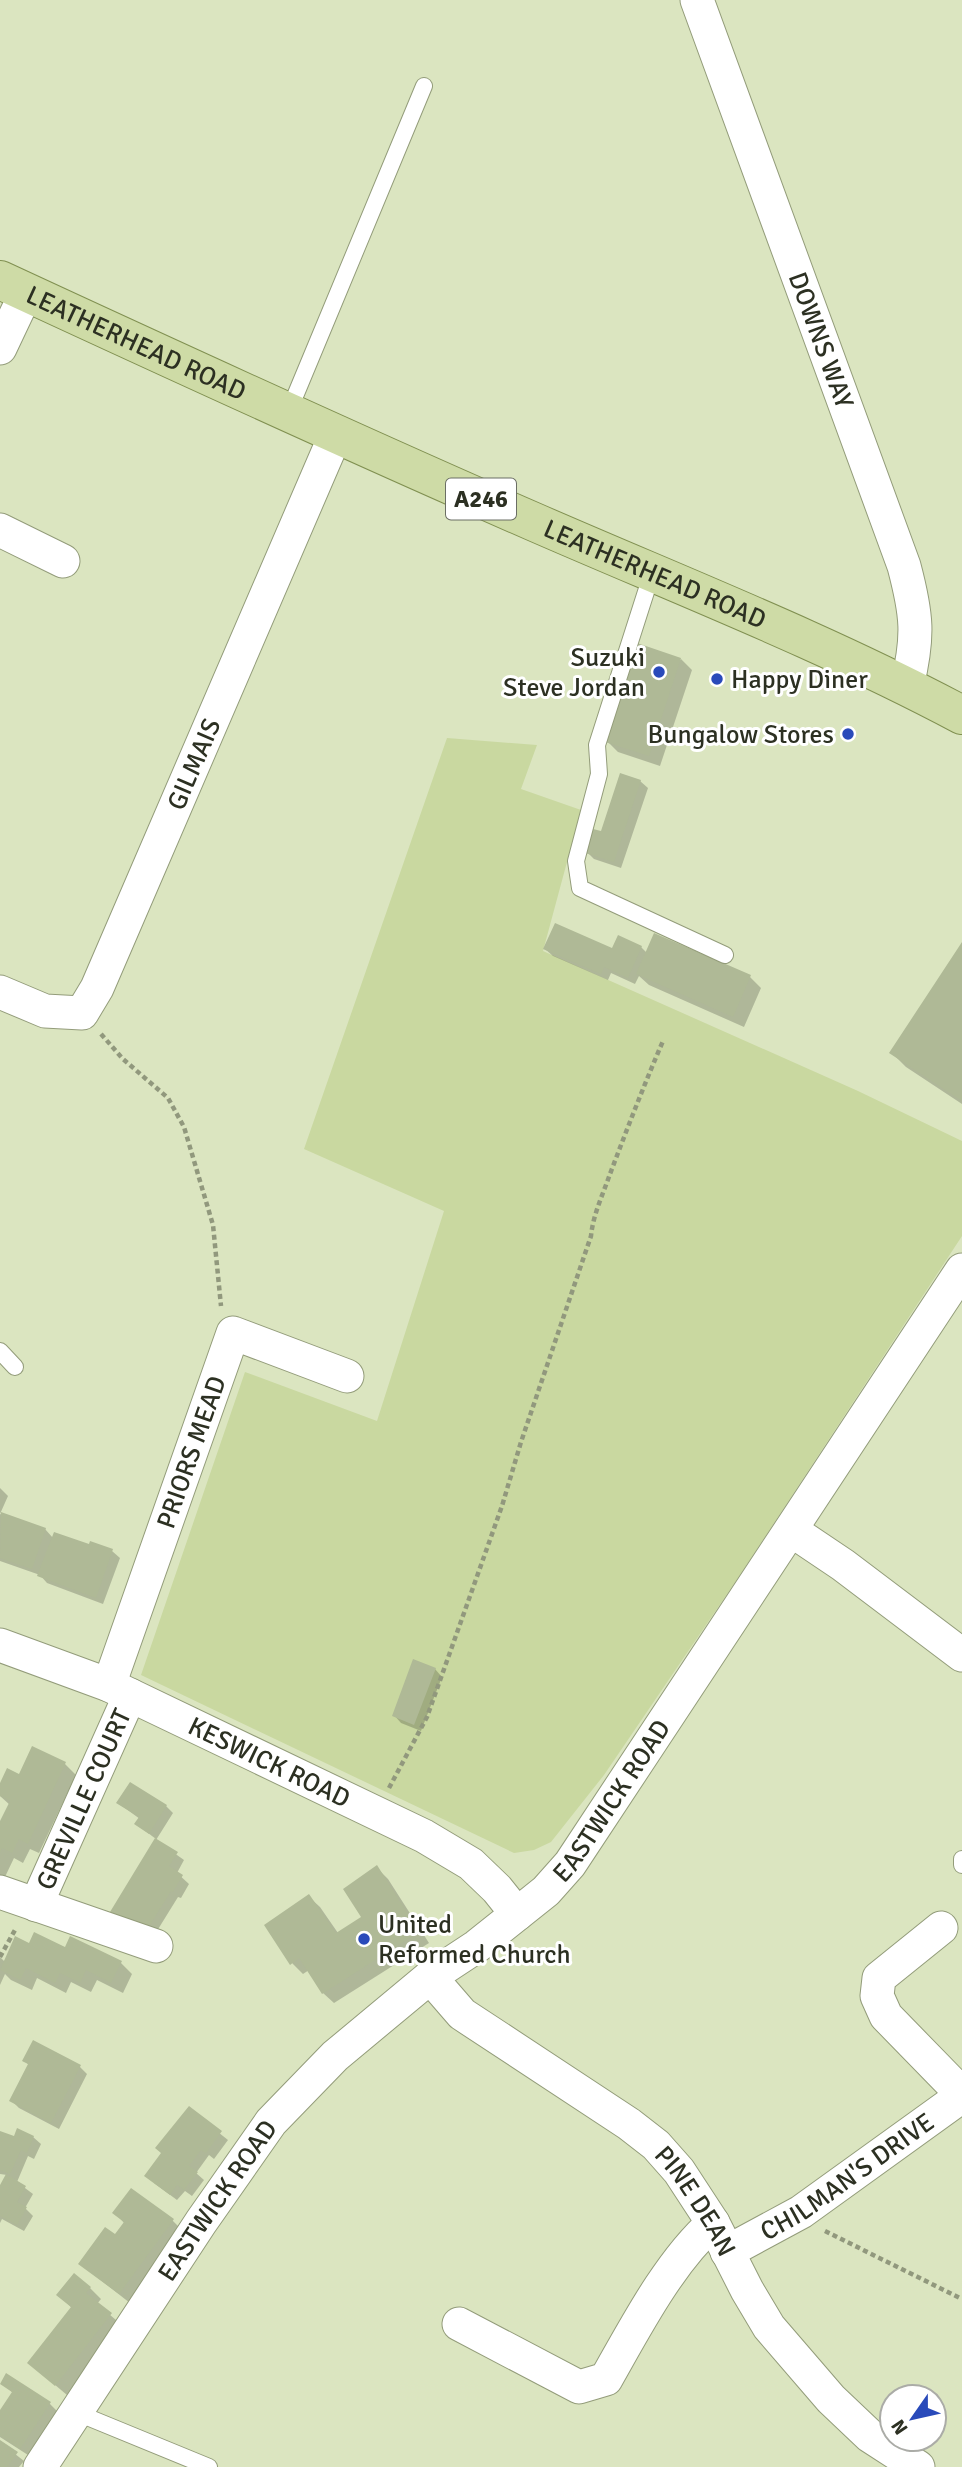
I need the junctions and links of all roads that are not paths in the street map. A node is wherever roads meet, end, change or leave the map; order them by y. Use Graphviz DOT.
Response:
graph roads {
  1 [pos="697,0"];
  2 [pos="424,86"];
  3 [pos="13,286"];
  4 [pos="0,348"];
  5 [pos="288,414"];
  6 [pos="335,436"];
  7 [pos="0,530"];
  8 [pos="63,561"];
  9 [pos="652,573"];
  10 [pos="907,686"];
  11 [pos="962,715"];
  12 [pos="725,955"];
  13 [pos="0,992"];
  14 [pos="962,1270"];
  15 [pos="0,1351"];
  16 [pos="15,1367"];
  17 [pos="347,1376"];
  18 [pos="791,1530"];
  19 [pos="0,1645"];
  20 [pos="962,1655"];
  21 [pos="120,1690"];
  22 [pos="962,1859"];
  23 [pos="962,1865"];
  24 [pos="0,1892"];
  25 [pos="36,1905"];
  26 [pos="517,1914"];
  27 [pos="941,1928"];
  28 [pos="156,1946"];
  29 [pos="430,1977"];
  30 [pos="962,2095"];
  31 [pos="720,2237"];
  32 [pos="459,2324"];
  33 [pos="75,2412"];
  34 [pos="40,2467"];
  35 [pos="209,2467"];
  36 [pos="918,2467"];
  1 -- 10 [label="street, DOWNS WAY"];
  2 -- 5 [label="lane"];
  3 -- 4 [label="street"];
  3 -- 5 [label="main road, LEATHERHEAD ROAD / A246"];
  5 -- 6 [label="main road, LEATHERHEAD ROAD / A246"];
  6 -- 9 [label="main road, LEATHERHEAD ROAD / A246"];
  6 -- 13 [label="street, GILMAIS"];
  7 -- 8 [label="street"];
  9 -- 10 [label="main road, LEATHERHEAD ROAD / A246"];
  9 -- 12 [label="lane"];
  10 -- 11 [label="main road, LEATHERHEAD ROAD / A246"];
  14 -- 18 [label="street, EASTWICK ROAD"];
  15 -- 16 [label="lane"];
  17 -- 21 [label="street, PRIORS MEAD"];
  18 -- 20 [label="street"];
  18 -- 26 [label="street, EASTWICK ROAD"];
  19 -- 21 [label="street, KESWICK ROAD"];
  21 -- 25 [label="street, GREVILLE COURT"];
  21 -- 26 [label="street, KESWICK ROAD"];
  22 -- 23 [label="lane"];
  24 -- 25 [label="street, GREVILLE COURT"];
  25 -- 28 [label="street, GREVILLE COURT"];
  26 -- 29 [label="street, EASTWICK ROAD"];
  27 -- 30 [label="street, CHILMAN'S DRIVE"];
  29 -- 31 [label="street, PINE DEAN"];
  29 -- 33 [label="street, EASTWICK ROAD"];
  30 -- 31 [label="street, CHILMAN'S DRIVE"];
  31 -- 32 [label="street, CHILMAN'S DRIVE"];
  31 -- 36 [label="street, PINE DEAN"];
  33 -- 34 [label="street, EASTWICK ROAD"];
  33 -- 35 [label="lane"];
}
